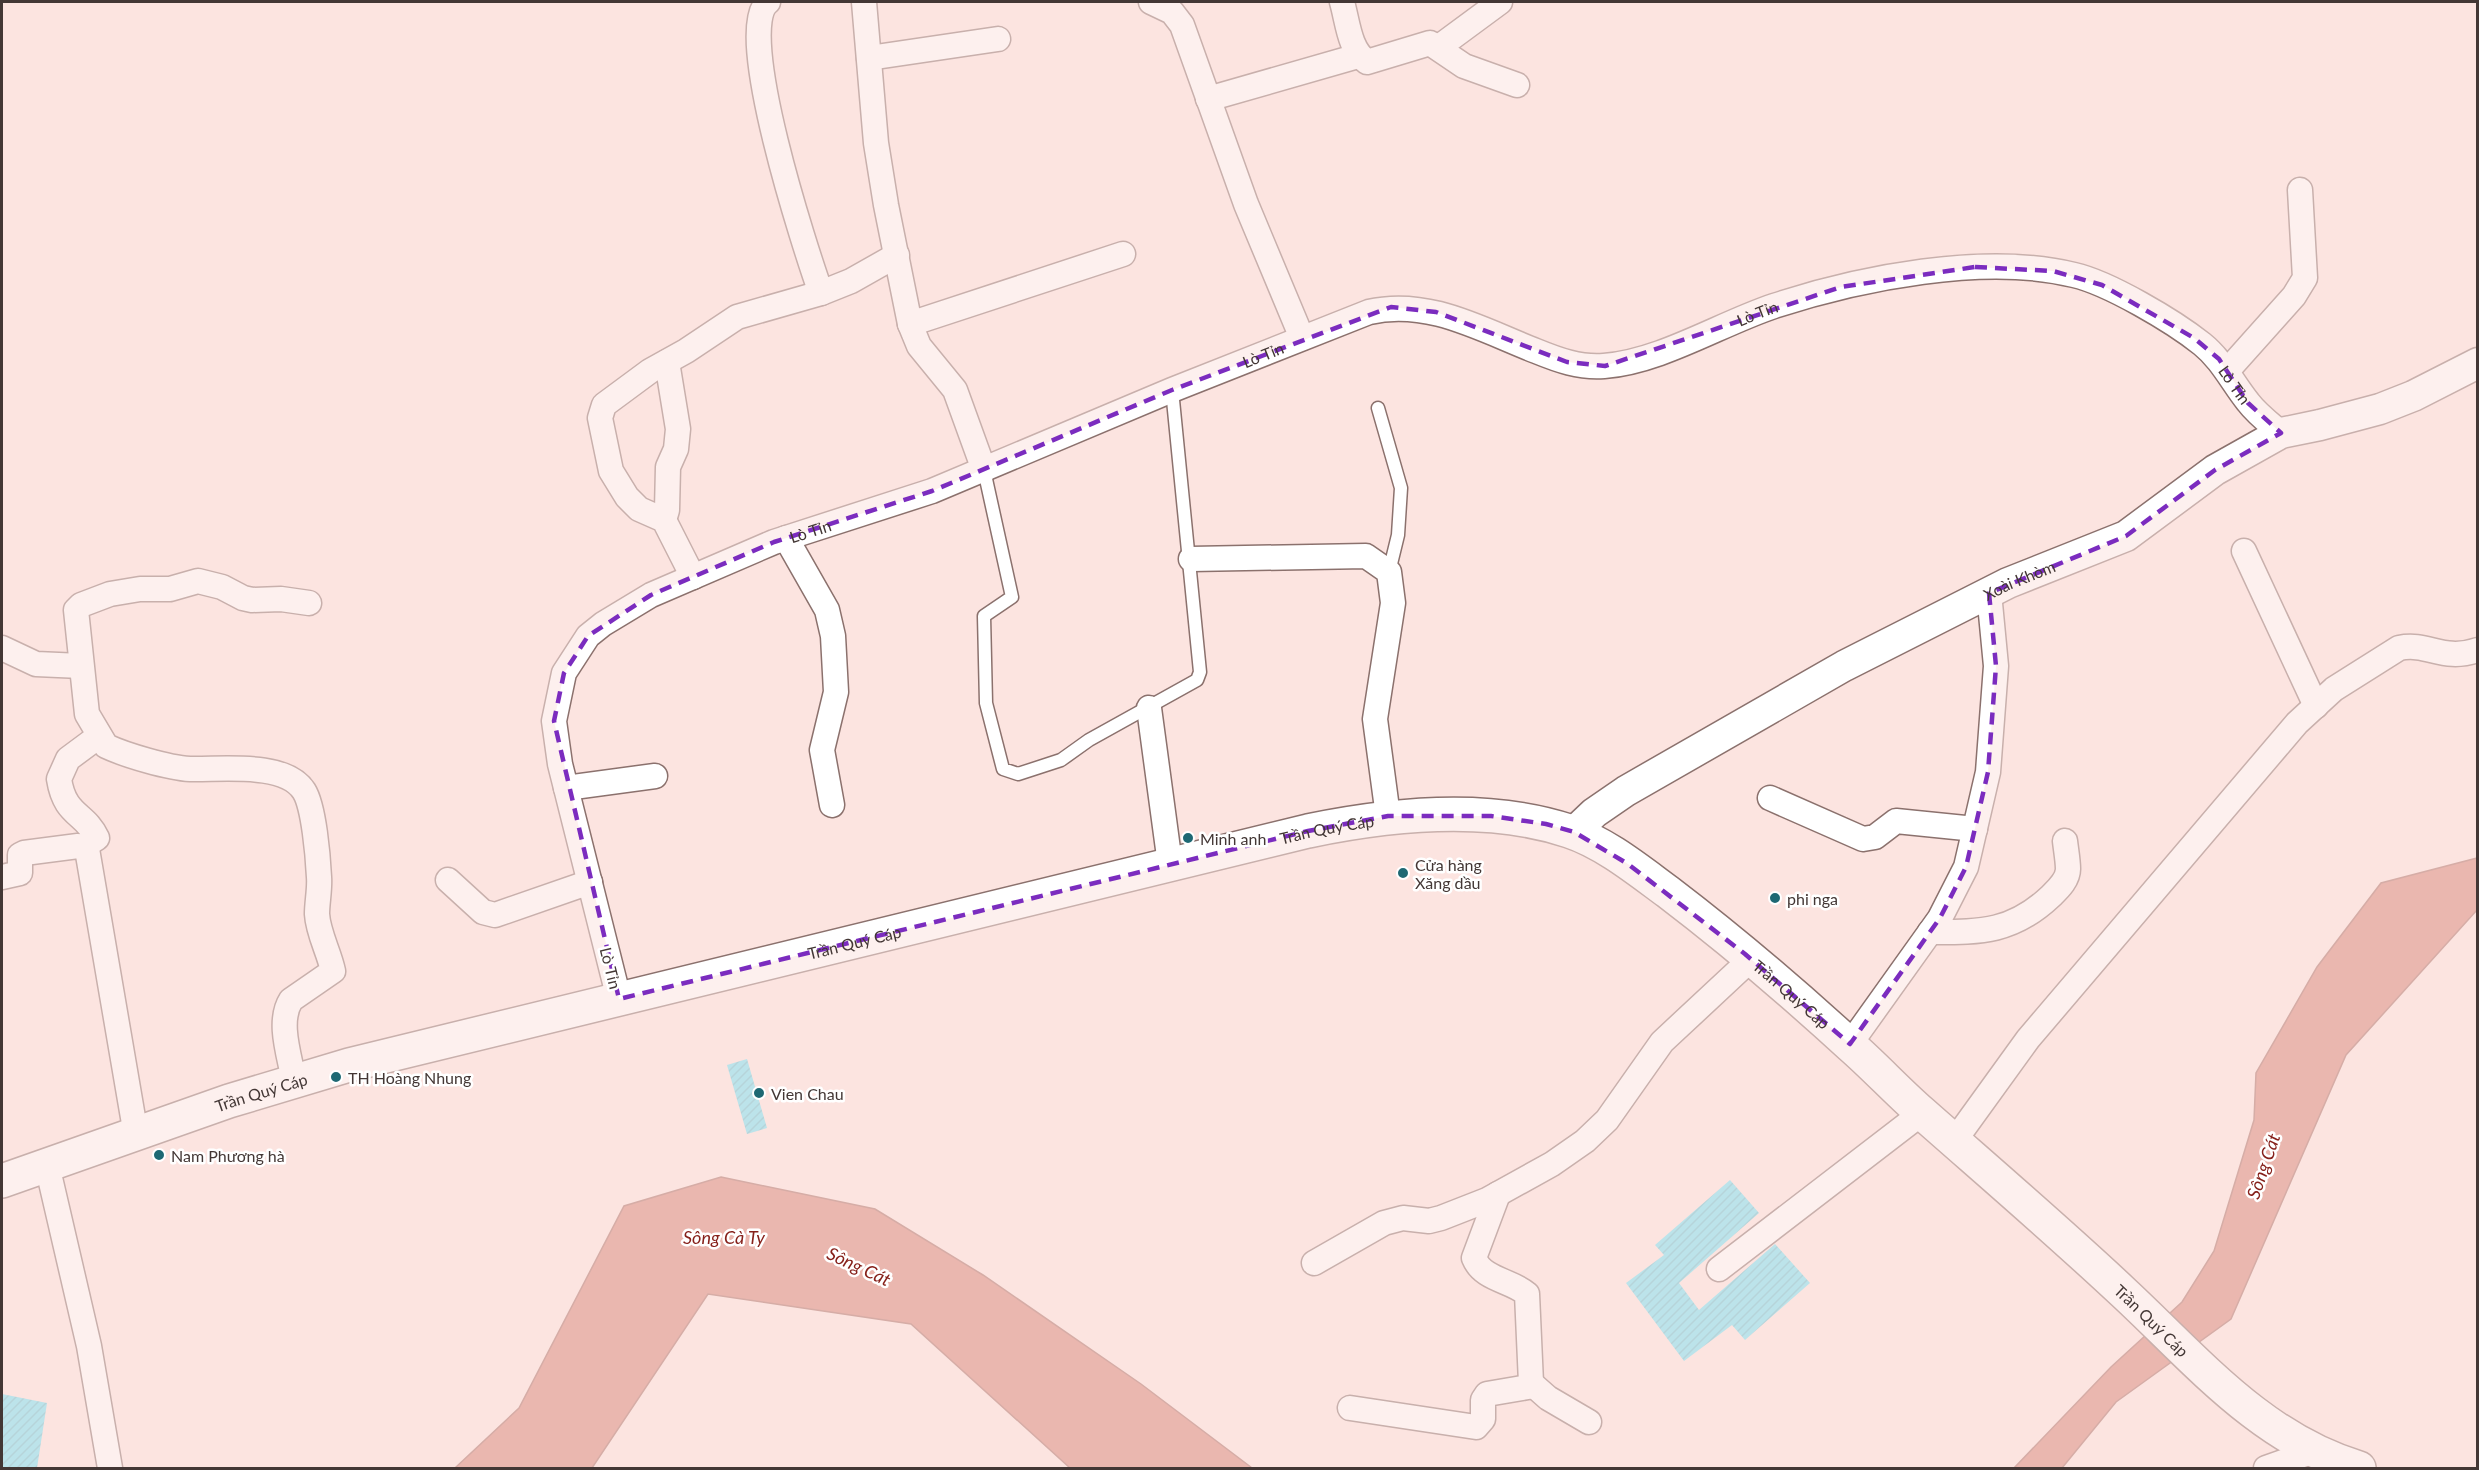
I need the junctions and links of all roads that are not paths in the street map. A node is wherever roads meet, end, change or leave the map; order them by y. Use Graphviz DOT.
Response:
graph roads {
  1 [pos="768,2"];
  2 [pos="864,2"];
  3 [pos="1151,2"];
  4 [pos="1342,2"];
  5 [pos="1500,2"];
  6 [pos="998,39"];
  7 [pos="1439,47"];
  8 [pos="1358,56"];
  9 [pos="869,58"];
  10 [pos="1516,85"];
  11 [pos="1208,99"];
  12 [pos="2301,190"];
  13 [pos="1124,254"];
  14 [pos="897,255"];
  15 [pos="821,293"];
  16 [pos="910,324"];
  17 [pos="1302,338"];
  18 [pos="667,362"];
  19 [pos="2478,363"];
  20 [pos="2227,371"];
  21 [pos="1172,390"];
  22 [pos="1378,408"];
  23 [pos="2281,433"];
  24 [pos="984,470"];
  25 [pos="664,520"];
  26 [pos="786,538"];
  27 [pos="2244,551"];
  28 [pos="1191,559"];
  29 [pos="1389,572"];
  30 [pos="693,577"];
  31 [pos="1989,593"];
  32 [pos="309,603"];
  33 [pos="2,648"];
  34 [pos="2478,650"];
  35 [pos="81,666"];
  36 [pos="2316,706"];
  37 [pos="1149,708"];
  38 [pos="99,736"];
  39 [pos="654,776"];
  40 [pos="566,788"];
  41 [pos="1770,798"];
  42 [pos="832,805"];
  43 [pos="1388,816"];
  44 [pos="1975,829"];
  45 [pos="1574,832"];
  46 [pos="2065,842"];
  47 [pos="84,846"];
  48 [pos="1170,864"];
  49 [pos="2,877"];
  50 [pos="448,880"];
  51 [pos="590,882"];
  52 [pos="1930,932"];
  53 [pos="1751,959"];
  54 [pos="619,999"];
  55 [pos="1850,1044"];
  56 [pos="294,1082"];
  57 [pos="1922,1113"];
  58 [pos="136,1135"];
  59 [pos="1955,1140"];
  60 [pos="48,1165"];
  61 [pos="2,1181"];
  62 [pos="1498,1194"];
  63 [pos="1314,1263"];
  64 [pos="1719,1269"];
  65 [pos="1531,1383"];
  66 [pos="1350,1408"];
  67 [pos="1589,1422"];
  68 [pos="2314,1451"];
  69 [pos="110,1468"];
  70 [pos="2266,1468"];
  71 [pos="2359,1468"];
  1 -- 15 [label="street"];
  2 -- 9 [label="street"];
  3 -- 11 [label="street"];
  4 -- 8 [label="street"];
  5 -- 7 [label="street"];
  6 -- 9 [label="street"];
  7 -- 8 [label="street"];
  7 -- 10 [label="street"];
  8 -- 11 [label="street"];
  9 -- 14 [label="street"];
  11 -- 17 [label="street"];
  12 -- 20 [label="street"];
  13 -- 16 [label="street"];
  14 -- 15 [label="street"];
  14 -- 16 [label="street"];
  15 -- 18 [label="street"];
  16 -- 24 [label="street"];
  17 -- 20 [label="street, Lò Tỉn"];
  17 -- 21 [label="street, Lò Tỉn"];
  18 -- 25 [label="street"];
  18 -- 25 [label="street"];
  19 -- 23 [label="street, Xoài Khòm"];
  20 -- 23 [label="street, Lò Tỉn"];
  21 -- 24 [label="street, Lò Tỉn"];
  21 -- 28 [label="lane"];
  22 -- 29 [label="lane"];
  23 -- 31 [label="street, Xoài Khòm"];
  24 -- 26 [label="street, Lò Tỉn"];
  24 -- 37 [label="lane"];
  25 -- 30 [label="street"];
  26 -- 30 [label="street, Lò Tỉn"];
  26 -- 42 [label="street"];
  27 -- 36 [label="street"];
  28 -- 29 [label="street"];
  28 -- 37 [label="lane"];
  29 -- 43 [label="street"];
  30 -- 40 [label="street, Lò Tỉn"];
  31 -- 44 [label="street"];
  31 -- 45 [label="street, Xoài Khòm"];
  32 -- 35 [label="street"];
  33 -- 35 [label="street"];
  34 -- 36 [label="street"];
  35 -- 38 [label="street"];
  36 -- 59 [label="street"];
  37 -- 48 [label="street"];
  38 -- 47 [label="street"];
  38 -- 56 [label="street"];
  39 -- 40 [label="street"];
  40 -- 51 [label="street, Lò Tỉn"];
  41 -- 44 [label="street"];
  43 -- 45 [label="main road, Trần Quý Cáp"];
  43 -- 48 [label="main road, Trần Quý Cáp"];
  44 -- 52 [label="street"];
  45 -- 53 [label="main road, Trần Quý Cáp"];
  46 -- 52 [label="street"];
  47 -- 49 [label="street"];
  47 -- 58 [label="street"];
  48 -- 54 [label="main road, Trần Quý Cáp"];
  50 -- 51 [label="street"];
  51 -- 54 [label="street, Lò Tỉn"];
  52 -- 55 [label="street"];
  53 -- 55 [label="main road, Trần Quý Cáp"];
  53 -- 62 [label="street"];
  54 -- 56 [label="main road, Trần Quý Cáp"];
  55 -- 57 [label="main road, Trần Quý Cáp"];
  56 -- 58 [label="main road, Trần Quý Cáp"];
  57 -- 59 [label="main road, Trần Quý Cáp"];
  57 -- 64 [label="street"];
  58 -- 60 [label="main road, Trần Quý Cáp"];
  59 -- 68 [label="main road, Trần Quý Cáp"];
  60 -- 61 [label="main road, Trần Quý Cáp"];
  60 -- 69 [label="street"];
  62 -- 63 [label="street"];
  62 -- 65 [label="street"];
  65 -- 66 [label="street"];
  65 -- 67 [label="street"];
  68 -- 70 [label="street"];
  68 -- 71 [label="main road, Trần Quý Cáp"];
}
